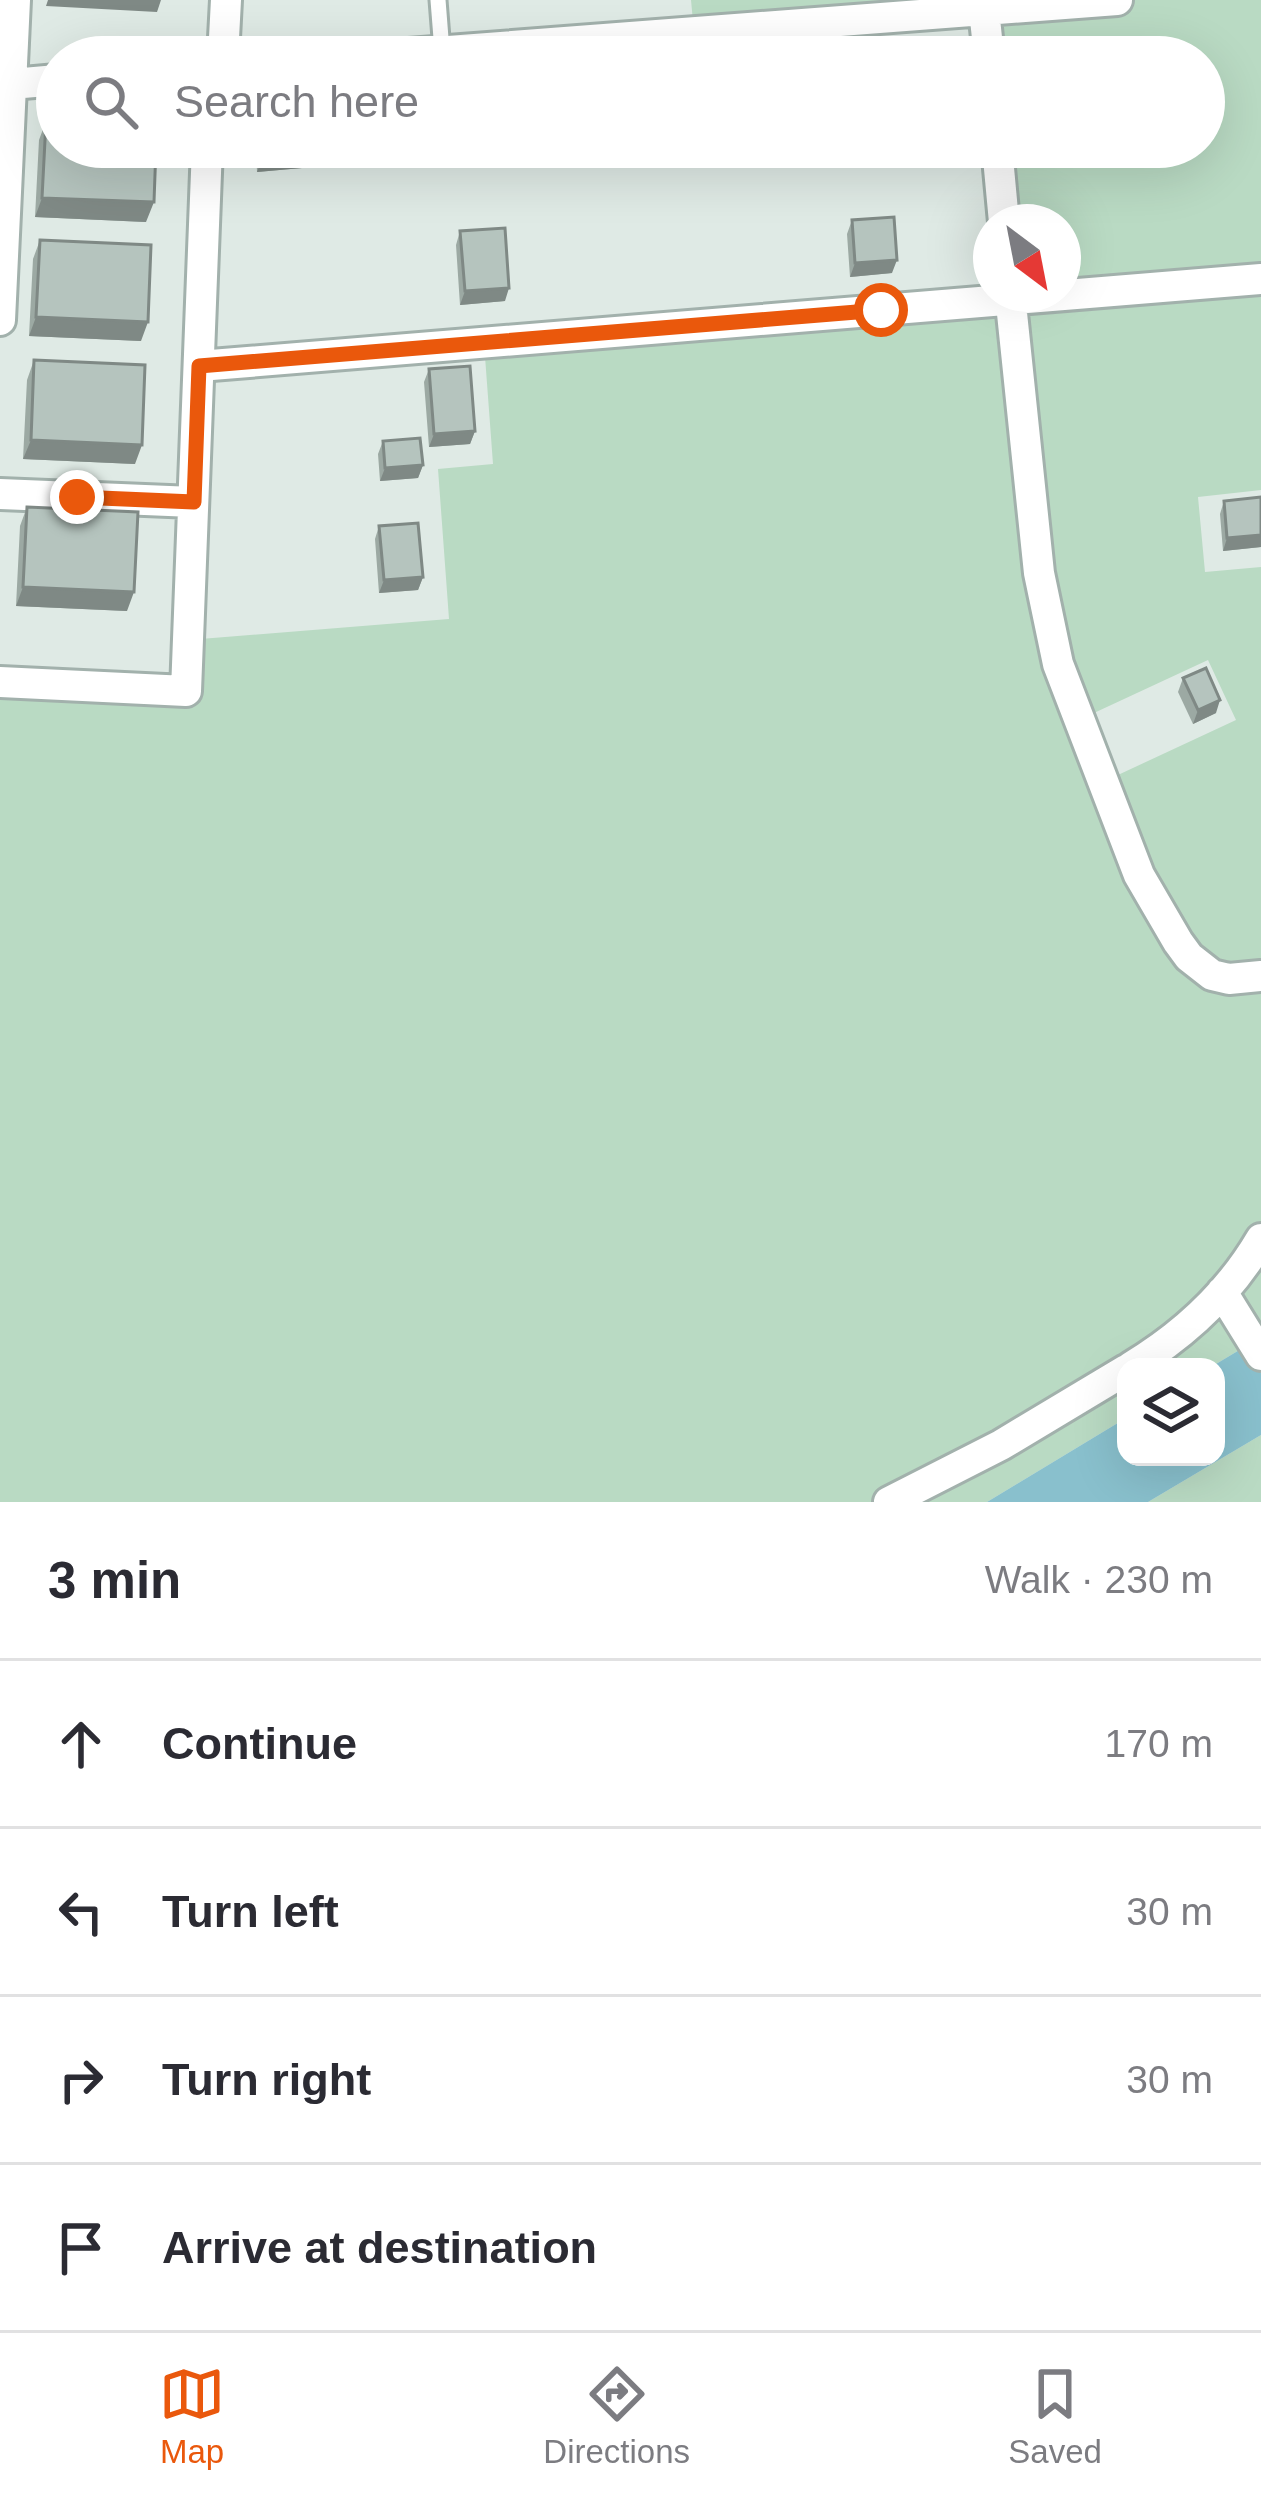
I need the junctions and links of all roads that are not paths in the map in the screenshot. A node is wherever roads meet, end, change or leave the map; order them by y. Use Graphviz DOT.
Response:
graph roads {
  1 [pos="15,0"];
  2 [pos="226,0"];
  3 [pos="438,0"];
  4 [pos="1117,0"];
  5 [pos="984,5"];
  6 [pos="225,36"];
  7 [pos="441,36"];
  8 [pos="627,36"];
  9 [pos="987,36"];
  10 [pos="36,82"];
  11 [pos="6,84"];
  12 [pos="207,168"];
  13 [pos="999,168"];
  14 [pos="1002,204"];
  15 [pos="1261,278"];
  16 [pos="1081,292"];
  17 [pos="973,300"];
  18 [pos="1013,312"];
  19 [pos="0,320"];
  20 [pos="199,366"];
  21 [pos="0,494"];
  22 [pos="194,502"];
  23 [pos="0,682"];
  24 [pos="1261,976"];
  25 [pos="1261,1238"];
  26 [pos="1222,1292"];
  27 [pos="1258,1346"];
  28 [pos="1146,1358"];
  29 [pos="1117,1376"];
  30 [pos="889,1502"];
  1 -- 11 [label="street"];
  2 -- 6 [label="street"];
  3 -- 7 [label="lane"];
  4 -- 5 [label="street"];
  5 -- 8 [label="street"];
  5 -- 9 [label="street"];
  10 -- 11 [label="street"];
  11 -- 19 [label="street"];
  12 -- 20 [label="street"];
  13 -- 14 [label="street"];
  15 -- 16 [label="street"];
  17 -- 20 [label="street"];
  18 -- 24 [label="street"];
  20 -- 22 [label="street"];
  21 -- 22 [label="street"];
  22 -- 23 [label="street"];
  25 -- 26 [label="street"];
  26 -- 27 [label="street"];
  26 -- 28 [label="street"];
  29 -- 30 [label="street"];
}
